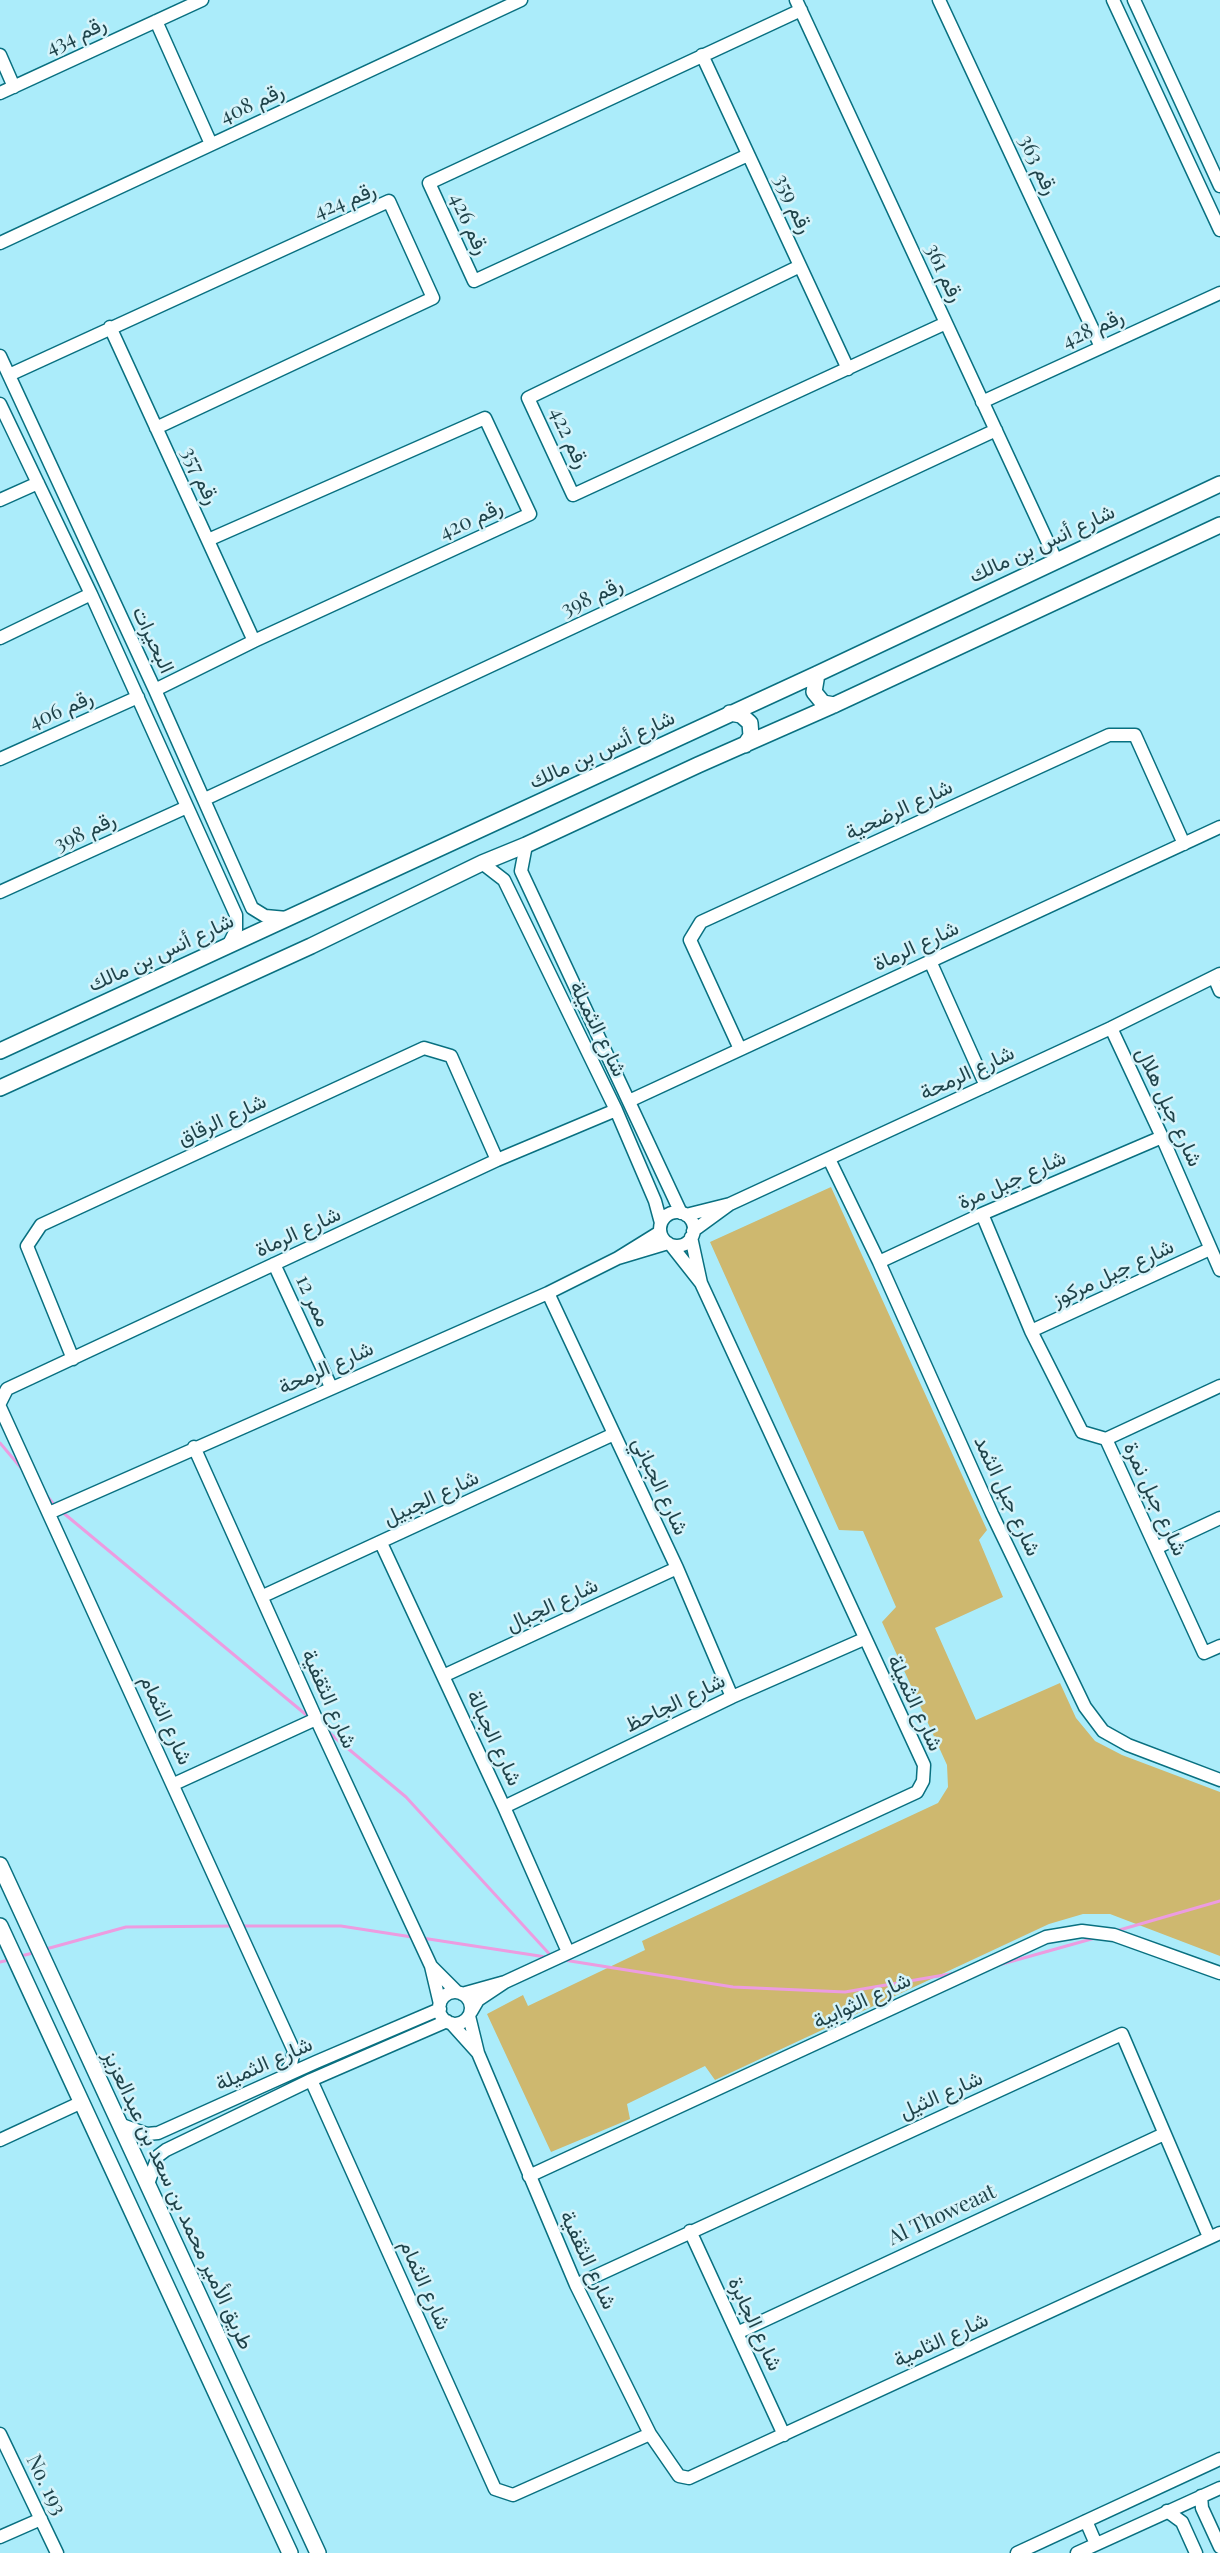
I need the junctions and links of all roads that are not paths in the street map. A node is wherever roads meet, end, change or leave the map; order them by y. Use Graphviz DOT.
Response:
graph roads {
  1 [pos="202,0"];
  2 [pos="521,0"];
  3 [pos="939,0"];
  4 [pos="1113,0"];
  5 [pos="1134,0"];
  6 [pos="798,5"];
  7 [pos="156,21"];
  8 [pos="0,55"];
  9 [pos="702,55"];
  10 [pos="14,87"];
  11 [pos="0,93"];
  12 [pos="211,144"];
  13 [pos="748,155"];
  14 [pos="1220,186"];
  15 [pos="1220,230"];
  16 [pos="0,243"];
  17 [pos="800,266"];
  18 [pos="1220,293"];
  19 [pos="946,323"];
  20 [pos="110,327"];
  21 [pos="1101,347"];
  22 [pos="0,356"];
  23 [pos="848,369"];
  24 [pos="9,375"];
  25 [pos="982,402"];
  26 [pos="0,404"];
  27 [pos="156,428"];
  28 [pos="996,430"];
  29 [pos="38,483"];
  30 [pos="1220,484"];
  31 [pos="0,500"];
  32 [pos="1220,525"];
  33 [pos="208,540"];
  34 [pos="1057,562"];
  35 [pos="91,594"];
  36 [pos="0,639"];
  37 [pos="254,641"];
  38 [pos="817,674"];
  39 [pos="155,690"];
  40 [pos="138,697"];
  41 [pos="834,705"];
  42 [pos="730,713"];
  43 [pos="746,745"];
  44 [pos="0,759"];
  45 [pos="205,799"];
  46 [pos="187,807"];
  47 [pos="1220,827"];
  48 [pos="1184,844"];
  49 [pos="526,846"];
  50 [pos="482,863"];
  51 [pos="242,885"];
  52 [pos="225,890"];
  53 [pos="0,892"];
  54 [pos="287,918"];
  55 [pos="229,944"];
  56 [pos="930,961"];
  57 [pos="1217,976"];
  58 [pos="1220,991"];
  59 [pos="1111,1028"];
  60 [pos="740,1049"];
  61 [pos="0,1051"];
  62 [pos="986,1086"];
  63 [pos="0,1088"];
  64 [pos="629,1101"];
  65 [pos="616,1110"];
  66 [pos="1162,1137"];
  67 [pos="830,1159"];
  68 [pos="497,1160"];
  69 [pos="730,1204"];
  70 [pos="684,1214"];
  71 [pos="981,1214"];
  72 [pos="660,1227"];
  73 [pos="692,1234"];
  74 [pos="669,1244"];
  75 [pos="1210,1249"];
  76 [pos="618,1258"];
  77 [pos="879,1262"];
  78 [pos="274,1264"];
  79 [pos="1220,1270"];
  80 [pos="701,1283"];
  81 [pos="548,1293"];
  82 [pos="1031,1331"];
  83 [pos="73,1359"];
  84 [pos="1220,1386"];
  85 [pos="331,1387"];
  86 [pos="1,1403"];
  87 [pos="614,1434"];
  88 [pos="1106,1439"];
  89 [pos="194,1447"];
  90 [pos="49,1513"];
  91 [pos="1220,1518"];
  92 [pos="381,1543"];
  93 [pos="1156,1548"];
  94 [pos="677,1568"];
  95 [pos="263,1596"];
  96 [pos="864,1640"];
  97 [pos="1220,1646"];
  98 [pos="443,1676"];
  99 [pos="732,1697"];
  100 [pos="316,1719"];
  101 [pos="1217,1776"];
  102 [pos="174,1784"];
  103 [pos="504,1807"];
  104 [pos="0,1865"];
  105 [pos="0,1926"];
  106 [pos="568,1952"];
  107 [pos="431,1966"];
  108 [pos="1220,1973"];
  109 [pos="505,1982"];
  110 [pos="459,1993"];
  111 [pos="440,2006"];
  112 [pos="470,2014"];
  113 [pos="449,2022"];
  114 [pos="294,2051"];
  115 [pos="478,2054"];
  116 [pos="316,2062"];
  117 [pos="283,2076"];
  118 [pos="311,2080"];
  119 [pos="82,2102"];
  120 [pos="119,2124"];
  121 [pos="1164,2134"];
  122 [pos="0,2140"];
  123 [pos="529,2176"];
  124 [pos="148,2184"];
  125 [pos="690,2231"];
  126 [pos="1215,2235"];
  127 [pos="576,2284"];
  128 [pos="737,2333"];
  129 [pos="0,2434"];
  130 [pos="650,2434"];
  131 [pos="784,2434"];
  132 [pos="1220,2459"];
  133 [pos="678,2476"];
  134 [pos="1220,2487"];
  135 [pos="1201,2496"];
  136 [pos="1167,2511"];
  137 [pos="41,2519"];
  138 [pos="1086,2521"];
  139 [pos="0,2537"];
  140 [pos="1096,2544"];
  141 [pos="1220,2547"];
  142 [pos="57,2553"];
  143 [pos="290,2553"];
  144 [pos="318,2553"];
  145 [pos="1017,2553"];
  146 [pos="1077,2553"];
  147 [pos="1196,2553"];
  1 -- 7 [label="street, رقم 434"];
  2 -- 12 [label="street, رقم 408"];
  3 -- 21 [label="street, رقم 363"];
  4 -- 15 [label="street"];
  5 -- 14 [label="street"];
  6 -- 9 [label="street, رقم 426"];
  6 -- 19 [label="street, رقم 361"];
  7 -- 10 [label="street, رقم 434"];
  7 -- 12 [label="street"];
  8 -- 10 [label="street"];
  9 -- 13 [label="street, رقم 359"];
  9 -- 13 [label="street, رقم 426"];
  10 -- 11 [label="street, رقم 434"];
  12 -- 16 [label="street, رقم 408"];
  13 -- 17 [label="street, رقم 359"];
  17 -- 23 [label="street, رقم 359"];
  17 -- 23 [label="street, رقم 422"];
  18 -- 21 [label="street, رقم 428"];
  19 -- 23 [label="street, رقم 422"];
  19 -- 25 [label="street, رقم 361"];
  20 -- 24 [label="street, رقم 424"];
  20 -- 27 [label="street, رقم 357"];
  20 -- 27 [label="street, رقم 424"];
  21 -- 25 [label="street, رقم 428"];
  22 -- 24 [label="street, البحيرات"];
  24 -- 39 [label="street, البحيرات"];
  25 -- 28 [label="street, رقم 361"];
  26 -- 29 [label="street, البحيرات"];
  27 -- 33 [label="street, رقم 357"];
  28 -- 34 [label="street, رقم 361"];
  28 -- 45 [label="street, رقم 398"];
  29 -- 31 [label="street"];
  29 -- 35 [label="street, البحيرات"];
  30 -- 34 [label="main road, شارع أنس بن مالك"];
  32 -- 41 [label="main road"];
  33 -- 37 [label="street, رقم 357"];
  33 -- 37 [label="street, رقم 420"];
  34 -- 38 [label="main road, شارع أنس بن مالك"];
  35 -- 36 [label="street"];
  35 -- 40 [label="street, البحيرات"];
  37 -- 39 [label="street, رقم 420"];
  38 -- 41 [label="main road"];
  38 -- 42 [label="main road, شارع أنس بن مالك"];
  39 -- 45 [label="street, البحيرات"];
  40 -- 44 [label="street, رقم 406"];
  40 -- 46 [label="street, البحيرات"];
  41 -- 43 [label="main road"];
  42 -- 43 [label="main road"];
  42 -- 54 [label="main road, شارع أنس بن مالك"];
  43 -- 49 [label="main road"];
  45 -- 51 [label="street, البحيرات"];
  46 -- 52 [label="street, البحيرات"];
  46 -- 53 [label="street, رقم 398"];
  47 -- 48 [label="street, شارع الرماة"];
  48 -- 56 [label="street, شارع الرماة"];
  48 -- 60 [label="street, شارع الرضحية"];
  49 -- 50 [label="main road"];
  49 -- 64 [label="street, شارع الثميلة"];
  50 -- 63 [label="main road"];
  50 -- 65 [label="street, شارع الثميلة"];
  51 -- 52 [label="street"];
  51 -- 54 [label="street, البحيرات"];
  52 -- 55 [label="street, البحيرات"];
  54 -- 55 [label="main road, شارع أنس بن مالك"];
  55 -- 61 [label="main road, شارع أنس بن مالك"];
  56 -- 60 [label="street, شارع الرماة"];
  56 -- 62 [label="street"];
  57 -- 58 [label="street"];
  57 -- 59 [label="street, شارع الرمحة"];
  59 -- 62 [label="street, شارع الرمحة"];
  59 -- 66 [label="street, شارع جبل هلال"];
  60 -- 64 [label="street, شارع الرماة"];
  62 -- 67 [label="street, شارع الرمحة"];
  64 -- 70 [label="street, شارع الثميلة"];
  65 -- 68 [label="street, شارع الرماة"];
  65 -- 72 [label="street, شارع الثميلة"];
  66 -- 71 [label="street, شارع جبل مرة"];
  66 -- 75 [label="street, شارع جبل هلال"];
  67 -- 69 [label="street, شارع الرمحة"];
  67 -- 77 [label="street, شارع جبل الثمد"];
  68 -- 78 [label="street, شارع الرماة"];
  68 -- 83 [label="street, شارع الرقاق"];
  69 -- 70 [label="street"];
  69 -- 73 [label="street"];
  70 -- 72 [label="street"];
  70 -- 73 [label="street"];
  71 -- 77 [label="street, شارع جبل مرة"];
  71 -- 82 [label="street, شارع جبل نمرة"];
  72 -- 74 [label="street"];
  72 -- 76 [label="street"];
  73 -- 74 [label="street"];
  73 -- 80 [label="street"];
  74 -- 76 [label="street"];
  74 -- 80 [label="street"];
  75 -- 79 [label="street, شارع جبل هلال"];
  75 -- 82 [label="street, شارع جبل مركوز"];
  76 -- 81 [label="street, شارع الرمحة"];
  77 -- 101 [label="street, شارع جبل الثمد"];
  78 -- 83 [label="street, شارع الرماة"];
  78 -- 85 [label="street, ممر 12"];
  80 -- 96 [label="street, شارع الثميلة"];
  81 -- 85 [label="street, شارع الرمحة"];
  81 -- 87 [label="street, شارع الجباني"];
  82 -- 88 [label="street, شارع جبل نمرة"];
  83 -- 86 [label="street, شارع الرماة"];
  84 -- 88 [label="street"];
  85 -- 89 [label="street, شارع الرمحة"];
  86 -- 90 [label="street, شارع الثمام"];
  87 -- 92 [label="street, شارع الجبيل"];
  87 -- 94 [label="street, شارع الجباني"];
  88 -- 93 [label="street, شارع جبل نمرة"];
  89 -- 90 [label="street, شارع الرمحة"];
  89 -- 95 [label="street, شارع الثقفية"];
  90 -- 102 [label="street, شارع الثمام"];
  91 -- 93 [label="street"];
  92 -- 95 [label="street, شارع الجبيل"];
  92 -- 98 [label="street, شارع الجبالة"];
  93 -- 97 [label="street, شارع جبل نمرة"];
  94 -- 98 [label="street, شارع الجبال"];
  94 -- 99 [label="street, شارع الجباني"];
  95 -- 100 [label="street, شارع الثقفية"];
  96 -- 99 [label="street, شارع الجاحظ"];
  96 -- 106 [label="street, شارع الثميلة"];
  98 -- 103 [label="street, شارع الجبالة"];
  99 -- 103 [label="street, شارع الجاحظ"];
  100 -- 102 [label="street"];
  100 -- 107 [label="street, شارع الثقفية"];
  102 -- 114 [label="street, شارع الثمام"];
  103 -- 106 [label="street, شارع الجبالة"];
  104 -- 120 [label="main road, طريق الأمير محمد بن سعد بن عبدالعزيز"];
  105 -- 119 [label="main road"];
  106 -- 109 [label="street, شارع الثميلة"];
  107 -- 110 [label="street"];
  107 -- 111 [label="street"];
  108 -- 123 [label="street, شارع الثوابية"];
  109 -- 110 [label="street"];
  109 -- 112 [label="street"];
  110 -- 111 [label="street"];
  110 -- 112 [label="street"];
  111 -- 113 [label="street"];
  111 -- 116 [label="street, شارع الثميلة"];
  112 -- 113 [label="street"];
  112 -- 115 [label="street"];
  113 -- 115 [label="street"];
  113 -- 118 [label="street, شارع الثميلة"];
  114 -- 116 [label="street"];
  114 -- 117 [label="street"];
  115 -- 123 [label="street, شارع الثقفية"];
  116 -- 117 [label="street, شارع الثميلة"];
  117 -- 120 [label="street, شارع الثميلة"];
  118 -- 124 [label="street, شارع الثميلة"];
  118 -- 130 [label="street, شارع الثمام"];
  119 -- 122 [label="street"];
  119 -- 143 [label="main road"];
  120 -- 124 [label="main road, طريق الأمير محمد بن سعد بن عبدالعزيز"];
  121 -- 125 [label="street, شارع الثيل"];
  121 -- 126 [label="street, شارع الثيل"];
  121 -- 128 [label="street, Al Thoweaat"];
  123 -- 127 [label="street, شارع الثقفية"];
  124 -- 144 [label="main road, طريق الأمير محمد بن سعد بن عبدالعزيز"];
  125 -- 127 [label="street, شارع الثيل"];
  125 -- 128 [label="street, شارع الجابرة"];
  126 -- 131 [label="street, شارع الثامية"];
  127 -- 130 [label="street, شارع الثقفية"];
  128 -- 131 [label="street, شارع الجابرة"];
  129 -- 137 [label="street, No. 193"];
  130 -- 133 [label="street, شارع الثقفية"];
  131 -- 133 [label="street, شارع الثامية"];
  132 -- 138 [label="street"];
  134 -- 135 [label="street"];
  135 -- 136 [label="street"];
  135 -- 141 [label="street"];
  136 -- 140 [label="street"];
  136 -- 147 [label="street"];
  137 -- 139 [label="street"];
  137 -- 142 [label="street, No. 193"];
  138 -- 140 [label="street"];
  138 -- 145 [label="street"];
  140 -- 146 [label="street"];
}
